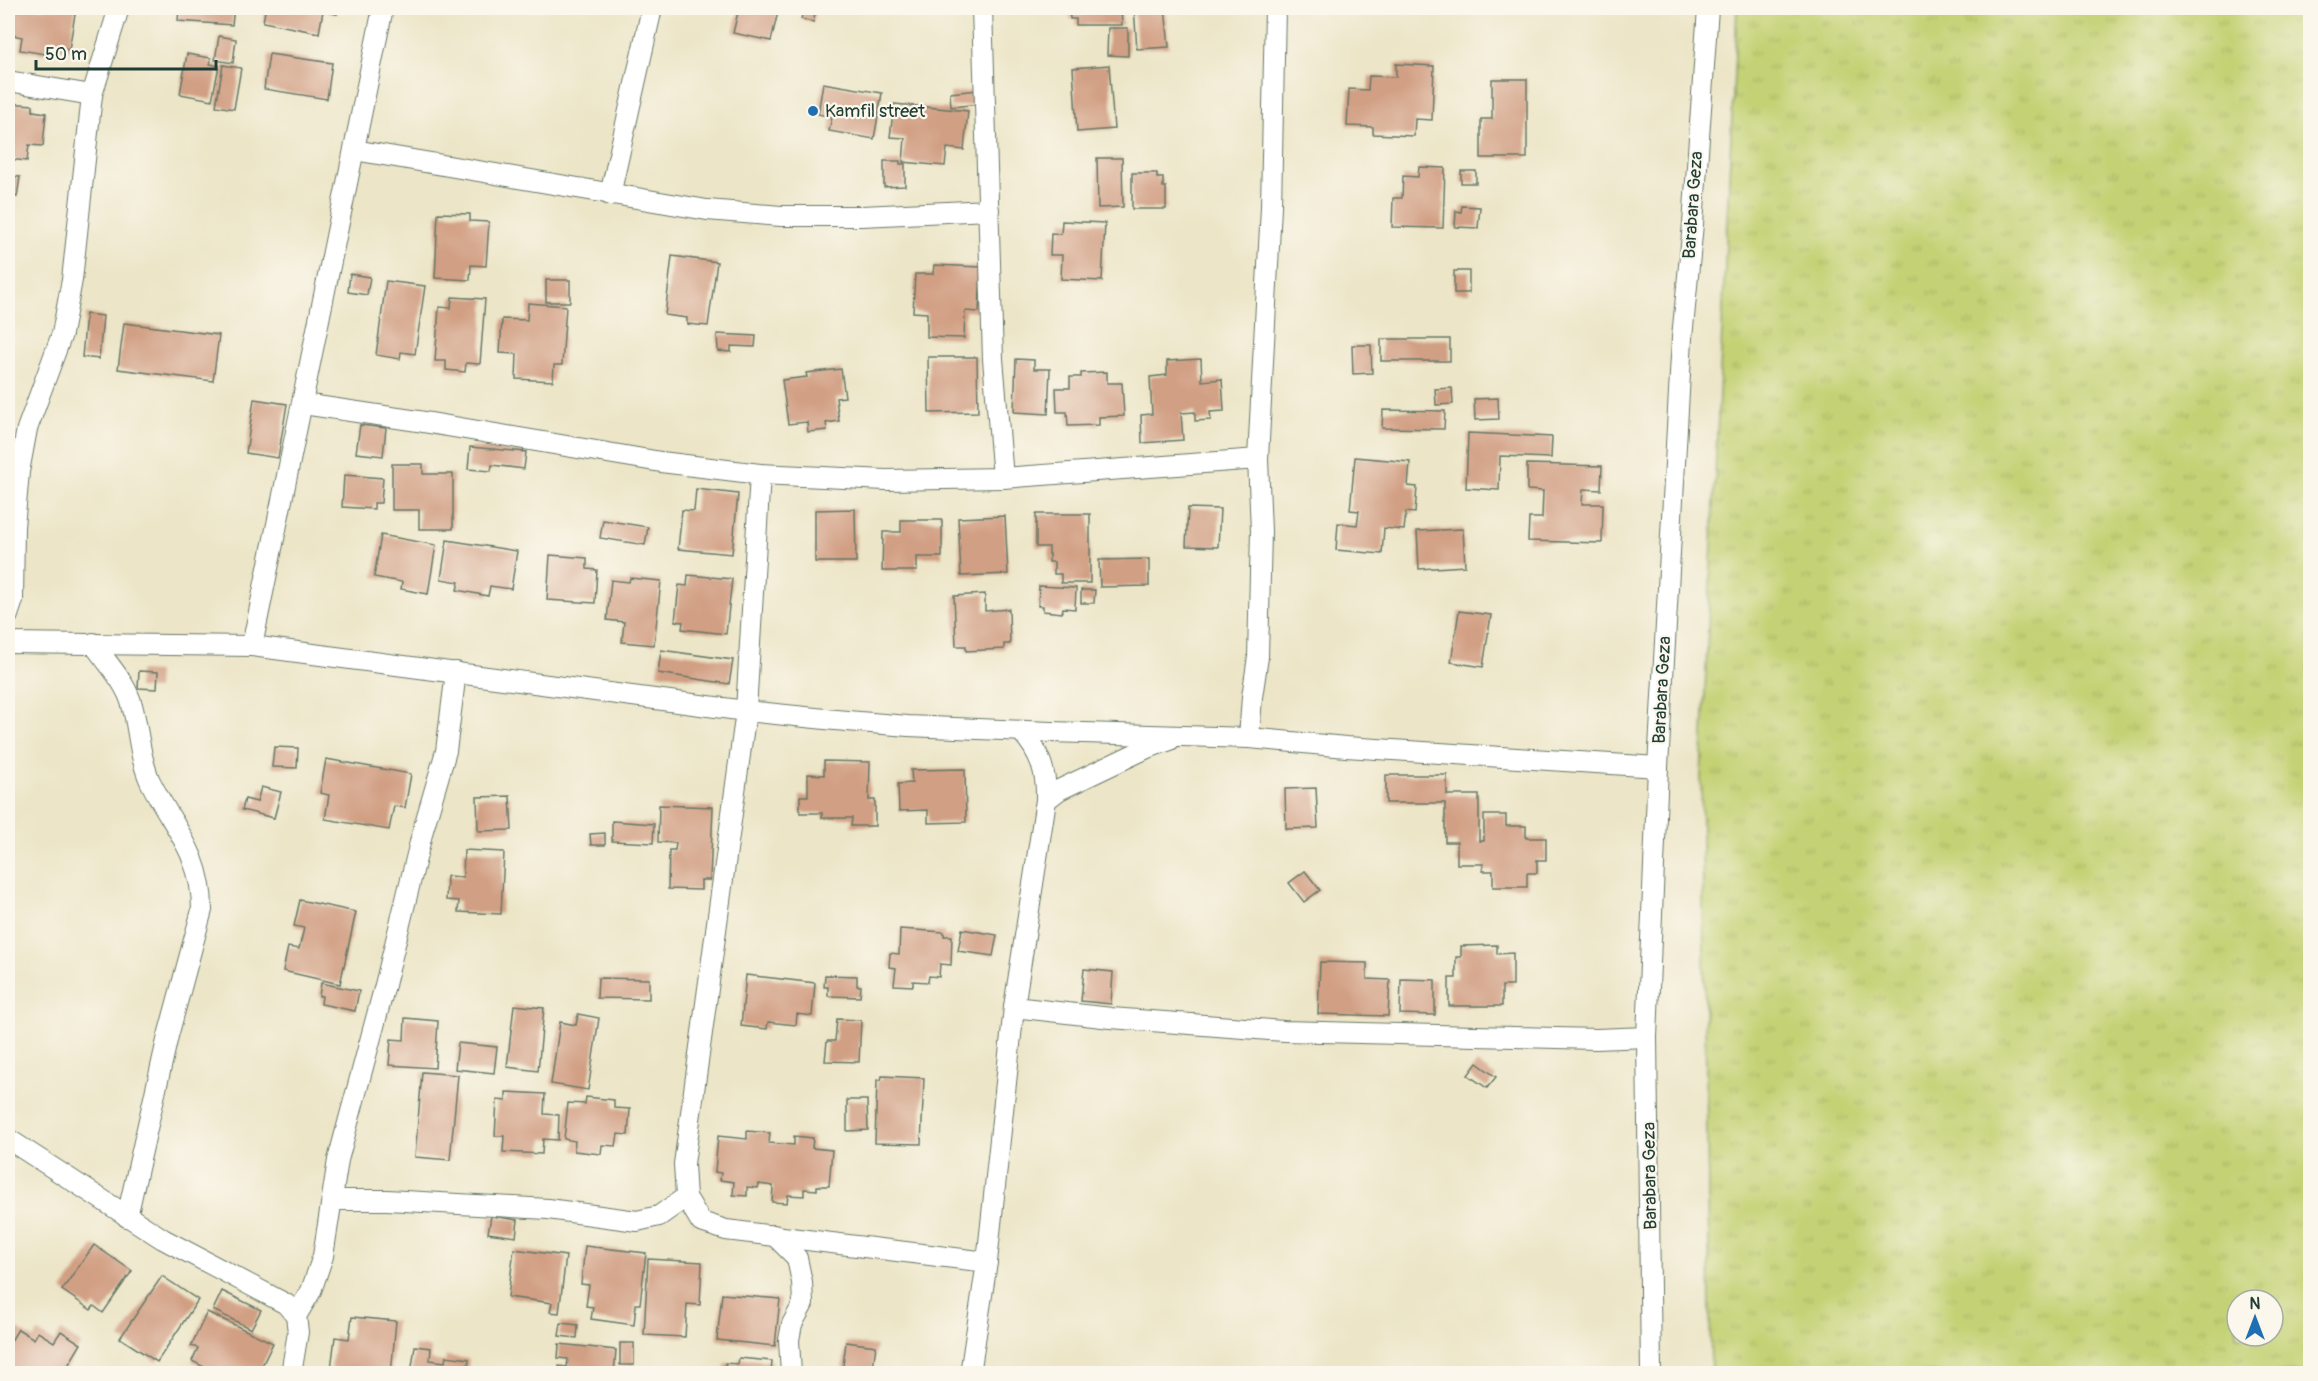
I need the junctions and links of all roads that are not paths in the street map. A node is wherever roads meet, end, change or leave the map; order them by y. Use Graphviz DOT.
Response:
graph roads {
  1 [pos="119,8"];
  2 [pos="382,8"];
  3 [pos="652,8"];
  4 [pos="982,8"];
  5 [pos="1275,8"];
  6 [pos="1708,8"];
  7 [pos="8,81"];
  8 [pos="93,95"];
  9 [pos="354,150"];
  10 [pos="610,195"];
  11 [pos="989,210"];
  12 [pos="303,404"];
  13 [pos="1258,459"];
  14 [pos="760,474"];
  15 [pos="1003,478"];
  16 [pos="8,615"];
  17 [pos="8,643"];
  18 [pos="93,643"];
  19 [pos="252,646"];
  20 [pos="456,672"];
  21 [pos="746,711"];
  22 [pos="1021,731"];
  23 [pos="1181,736"];
  24 [pos="1250,738"];
  25 [pos="1658,767"];
  26 [pos="1046,800"];
  27 [pos="1014,1007"];
  28 [pos="1647,1037"];
  29 [pos="8,1139"];
  30 [pos="686,1197"];
  31 [pos="332,1200"];
  32 [pos="127,1217"];
  33 [pos="774,1235"];
  34 [pos="987,1262"];
  35 [pos="296,1316"];
  36 [pos="291,1374"];
  37 [pos="791,1374"];
  38 [pos="970,1374"];
  39 [pos="1651,1374"];
  1 -- 8 [label="street"];
  2 -- 9 [label="street"];
  3 -- 10 [label="street"];
  4 -- 11 [label="street"];
  5 -- 13 [label="street"];
  6 -- 25 [label="street, Barabara Geza"];
  7 -- 8 [label="street"];
  8 -- 16 [label="street"];
  9 -- 10 [label="street"];
  9 -- 12 [label="street"];
  10 -- 11 [label="street"];
  11 -- 15 [label="street"];
  12 -- 14 [label="street"];
  12 -- 19 [label="street"];
  13 -- 15 [label="street"];
  13 -- 24 [label="street"];
  14 -- 15 [label="street"];
  14 -- 21 [label="street"];
  17 -- 18 [label="street"];
  18 -- 19 [label="street"];
  18 -- 32 [label="street"];
  19 -- 20 [label="street"];
  20 -- 21 [label="street"];
  20 -- 31 [label="street"];
  21 -- 22 [label="street"];
  21 -- 30 [label="street"];
  22 -- 23 [label="street"];
  22 -- 26 [label="street"];
  23 -- 24 [label="street"];
  23 -- 26 [label="street"];
  24 -- 25 [label="street"];
  25 -- 28 [label="street, Barabara Geza"];
  26 -- 27 [label="street"];
  27 -- 28 [label="street"];
  27 -- 34 [label="street"];
  28 -- 39 [label="street, Barabara Geza"];
  29 -- 32 [label="street"];
  30 -- 31 [label="street"];
  30 -- 33 [label="street"];
  31 -- 35 [label="street"];
  32 -- 35 [label="street"];
  33 -- 34 [label="street"];
  33 -- 37 [label="street"];
  34 -- 38 [label="street"];
  35 -- 36 [label="street"];
}
